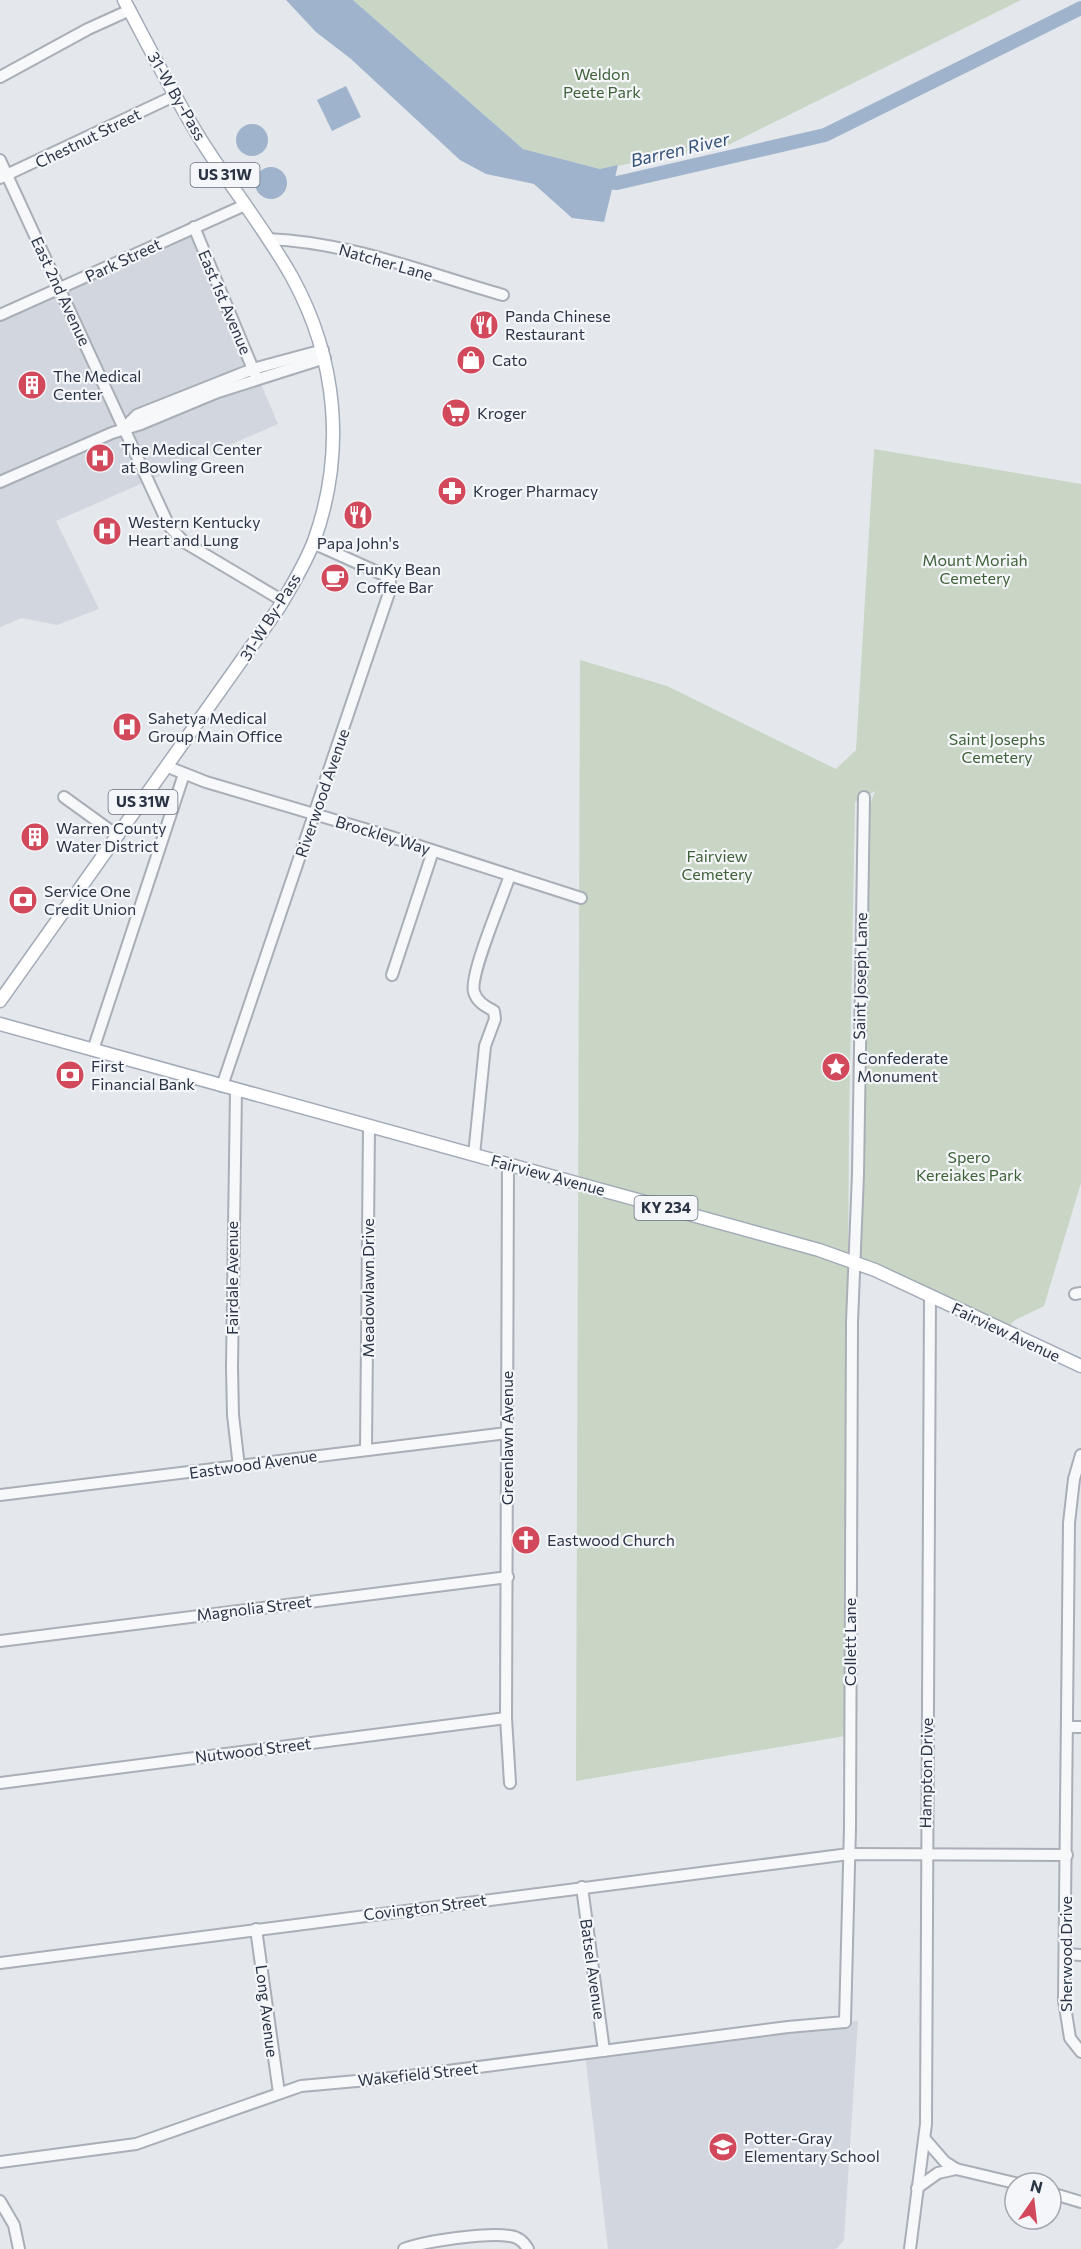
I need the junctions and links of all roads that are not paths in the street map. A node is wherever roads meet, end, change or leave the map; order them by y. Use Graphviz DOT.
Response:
graph roads {
  1 [pos="127,5"];
  2 [pos="0,77"];
  3 [pos="174,96"];
  4 [pos="0,160"];
  5 [pos="4,177"];
  6 [pos="245,205"];
  7 [pos="194,227"];
  8 [pos="268,239"];
  9 [pos="60,289"];
  10 [pos="503,295"];
  11 [pos="0,315"];
  12 [pos="324,354"];
  13 [pos="255,373"];
  14 [pos="124,429"];
  15 [pos="0,482"];
  16 [pos="313,543"];
  17 [pos="283,601"];
  18 [pos="168,767"];
  19 [pos="184,774"];
  20 [pos="64,797"];
  21 [pos="864,797"];
  22 [pos="315,814"];
  23 [pos="118,836"];
  24 [pos="433,851"];
  25 [pos="510,875"];
  26 [pos="581,898"];
  27 [pos="392,975"];
  28 [pos="0,1001"];
  29 [pos="0,1024"];
  30 [pos="93,1050"];
  31 [pos="222,1086"];
  32 [pos="236,1090"];
  33 [pos="369,1126"];
  34 [pos="474,1155"];
  35 [pos="508,1164"];
  36 [pos="854,1262"];
  37 [pos="930,1296"];
  38 [pos="1081,1366"];
  39 [pos="507,1433"];
  40 [pos="366,1449"];
  41 [pos="1081,1455"];
  42 [pos="239,1467"];
  43 [pos="1081,1478"];
  44 [pos="1072,1492"];
  45 [pos="0,1495"];
  46 [pos="1068,1546"];
  47 [pos="1081,1546"];
  48 [pos="508,1577"];
  49 [pos="0,1641"];
  50 [pos="506,1718"];
  51 [pos="1067,1727"];
  52 [pos="1081,1727"];
  53 [pos="0,1783"];
  54 [pos="510,1784"];
  55 [pos="849,1854"];
  56 [pos="925,1854"];
  57 [pos="1067,1855"];
  58 [pos="582,1887"];
  59 [pos="256,1929"];
  60 [pos="1066,1954"];
  61 [pos="1081,1955"];
  62 [pos="0,1963"];
  63 [pos="845,2022"];
  64 [pos="604,2051"];
  65 [pos="1081,2052"];
  66 [pos="279,2093"];
  67 [pos="925,2139"];
  68 [pos="0,2162"];
  69 [pos="956,2169"];
  70 [pos="1003,2180"];
  71 [pos="917,2188"];
  72 [pos="1063,2197"];
  73 [pos="0,2201"];
  74 [pos="1081,2202"];
  75 [pos="21,2246"];
  76 [pos="404,2249"];
  77 [pos="528,2249"];
  78 [pos="910,2249"];
  1 -- 2 [label="street"];
  1 -- 3 [label="main road, 31-W By-Pass / US 31W"];
  3 -- 5 [label="street, Chestnut Street"];
  3 -- 6 [label="main road, 31-W By-Pass / US 31W"];
  4 -- 5 [label="street, East 2nd Avenue"];
  5 -- 9 [label="street, East 2nd Avenue"];
  6 -- 7 [label="street, Park Street"];
  6 -- 8 [label="main road, 31-W By-Pass / US 31W"];
  7 -- 9 [label="street, Park Street"];
  7 -- 13 [label="street, East 1st Avenue"];
  8 -- 10 [label="street, Natcher Lane"];
  8 -- 12 [label="main road, 31-W By-Pass / US 31W"];
  9 -- 11 [label="street, Park Street"];
  9 -- 14 [label="street, East 2nd Avenue"];
  12 -- 13 [label="street"];
  12 -- 16 [label="main road, 31-W By-Pass / US 31W"];
  13 -- 14 [label="street"];
  14 -- 15 [label="street"];
  14 -- 17 [label="street, East 2nd Avenue"];
  16 -- 17 [label="main road, 31-W By-Pass / US 31W"];
  16 -- 22 [label="street, Riverwood Avenue"];
  17 -- 18 [label="main road, 31-W By-Pass / US 31W"];
  18 -- 19 [label="street, Brockley Way"];
  18 -- 23 [label="main road, 31-W By-Pass / US 31W"];
  19 -- 22 [label="street, Brockley Way"];
  19 -- 30 [label="street"];
  20 -- 23 [label="street"];
  21 -- 36 [label="street, Saint Joseph Lane"];
  22 -- 24 [label="street, Brockley Way"];
  22 -- 31 [label="street, Riverwood Avenue"];
  23 -- 28 [label="main road, 31-W By-Pass / US 31W"];
  24 -- 25 [label="street, Brockley Way"];
  24 -- 27 [label="street"];
  25 -- 26 [label="street, Brockley Way"];
  25 -- 34 [label="street"];
  29 -- 30 [label="main road, Fairview Avenue / KY 234"];
  30 -- 31 [label="main road, Fairview Avenue / KY 234"];
  31 -- 32 [label="main road, Fairview Avenue / KY 234"];
  32 -- 33 [label="main road, Fairview Avenue / KY 234"];
  32 -- 42 [label="street, Fairdale Avenue"];
  33 -- 34 [label="main road, Fairview Avenue / KY 234"];
  33 -- 40 [label="street, Meadowlawn Drive"];
  34 -- 35 [label="main road, Fairview Avenue / KY 234"];
  35 -- 36 [label="main road, Fairview Avenue / KY 234"];
  35 -- 39 [label="street, Greenlawn Avenue"];
  36 -- 37 [label="main road, Fairview Avenue / KY 234"];
  36 -- 55 [label="street, Collett Lane"];
  37 -- 38 [label="main road, Fairview Avenue / KY 234"];
  37 -- 56 [label="street, Hampton Drive"];
  39 -- 40 [label="street, Eastwood Avenue"];
  39 -- 48 [label="street, Greenlawn Avenue"];
  40 -- 42 [label="street, Eastwood Avenue"];
  41 -- 44 [label="street, Sherwood Drive"];
  42 -- 45 [label="street, Eastwood Avenue"];
  43 -- 44 [label="street, Sherwood Drive"];
  44 -- 46 [label="street, Sherwood Drive"];
  46 -- 47 [label="street"];
  46 -- 51 [label="street, Sherwood Drive"];
  48 -- 49 [label="street, Magnolia Street"];
  48 -- 50 [label="street, Greenlawn Avenue"];
  50 -- 53 [label="street, Nutwood Street"];
  50 -- 54 [label="street, Greenlawn Avenue"];
  51 -- 52 [label="street"];
  51 -- 57 [label="street, Sherwood Drive"];
  55 -- 56 [label="street, Covington Street"];
  55 -- 58 [label="street, Covington Street"];
  55 -- 63 [label="street, Collett Lane"];
  56 -- 57 [label="street, Covington Street"];
  56 -- 67 [label="street, Hampton Drive"];
  57 -- 60 [label="street, Sherwood Drive"];
  58 -- 59 [label="street, Covington Street"];
  58 -- 64 [label="street, Batsel Avenue"];
  59 -- 62 [label="street, Covington Street"];
  59 -- 66 [label="street, Long Avenue"];
  60 -- 61 [label="street"];
  60 -- 65 [label="street, Sherwood Drive"];
  63 -- 64 [label="street, Wakefield Street"];
  64 -- 66 [label="street, Wakefield Street"];
  66 -- 68 [label="street, Wakefield Street"];
  67 -- 69 [label="street"];
  67 -- 71 [label="street, Hampton Drive"];
  69 -- 70 [label="street"];
  69 -- 71 [label="street"];
  71 -- 78 [label="street, Hampton Drive"];
  72 -- 74 [label="street"];
  73 -- 75 [label="street"];
  76 -- 77 [label="street"];
}
